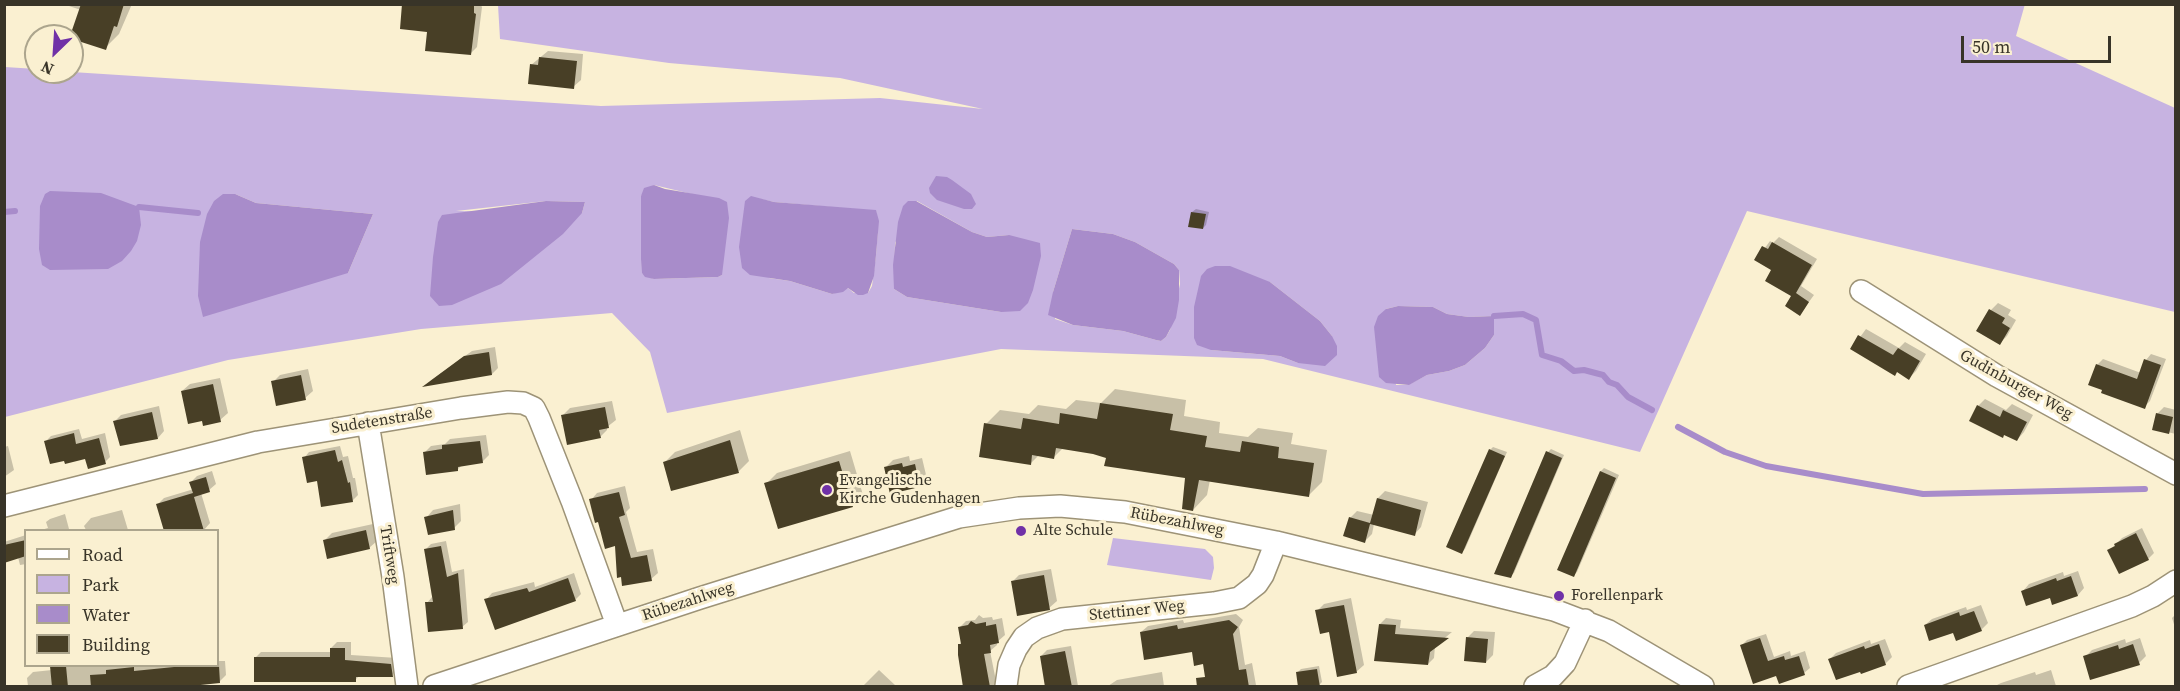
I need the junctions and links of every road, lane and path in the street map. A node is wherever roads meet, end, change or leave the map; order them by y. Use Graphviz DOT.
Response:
graph roads {
  1 [pos="1861,291"];
  2 [pos="368,423"];
  3 [pos="2175,474"];
  4 [pos="4,506"];
  5 [pos="1276,542"];
  6 [pos="2175,581"];
  7 [pos="1585,620"];
  8 [pos="617,625"];
  9 [pos="407,687"];
  10 [pos="434,687"];
  11 [pos="1006,687"];
  12 [pos="1535,687"];
  13 [pos="1703,687"];
  14 [pos="1908,687"];
  1 -- 3 [label="street, Gudinburger Weg"];
  2 -- 4 [label="street, Sudetenstraße"];
  2 -- 8 [label="street, Sudetenstraße"];
  2 -- 9 [label="street, Triftweg"];
  5 -- 7 [label="street, Rübezahlweg"];
  5 -- 8 [label="street, Rübezahlweg"];
  5 -- 11 [label="street, Stettiner Weg"];
  6 -- 14 [label="street"];
  7 -- 12 [label="street"];
  7 -- 13 [label="street, Rübezahlweg"];
  8 -- 10 [label="street, Rübezahlweg"];
}
